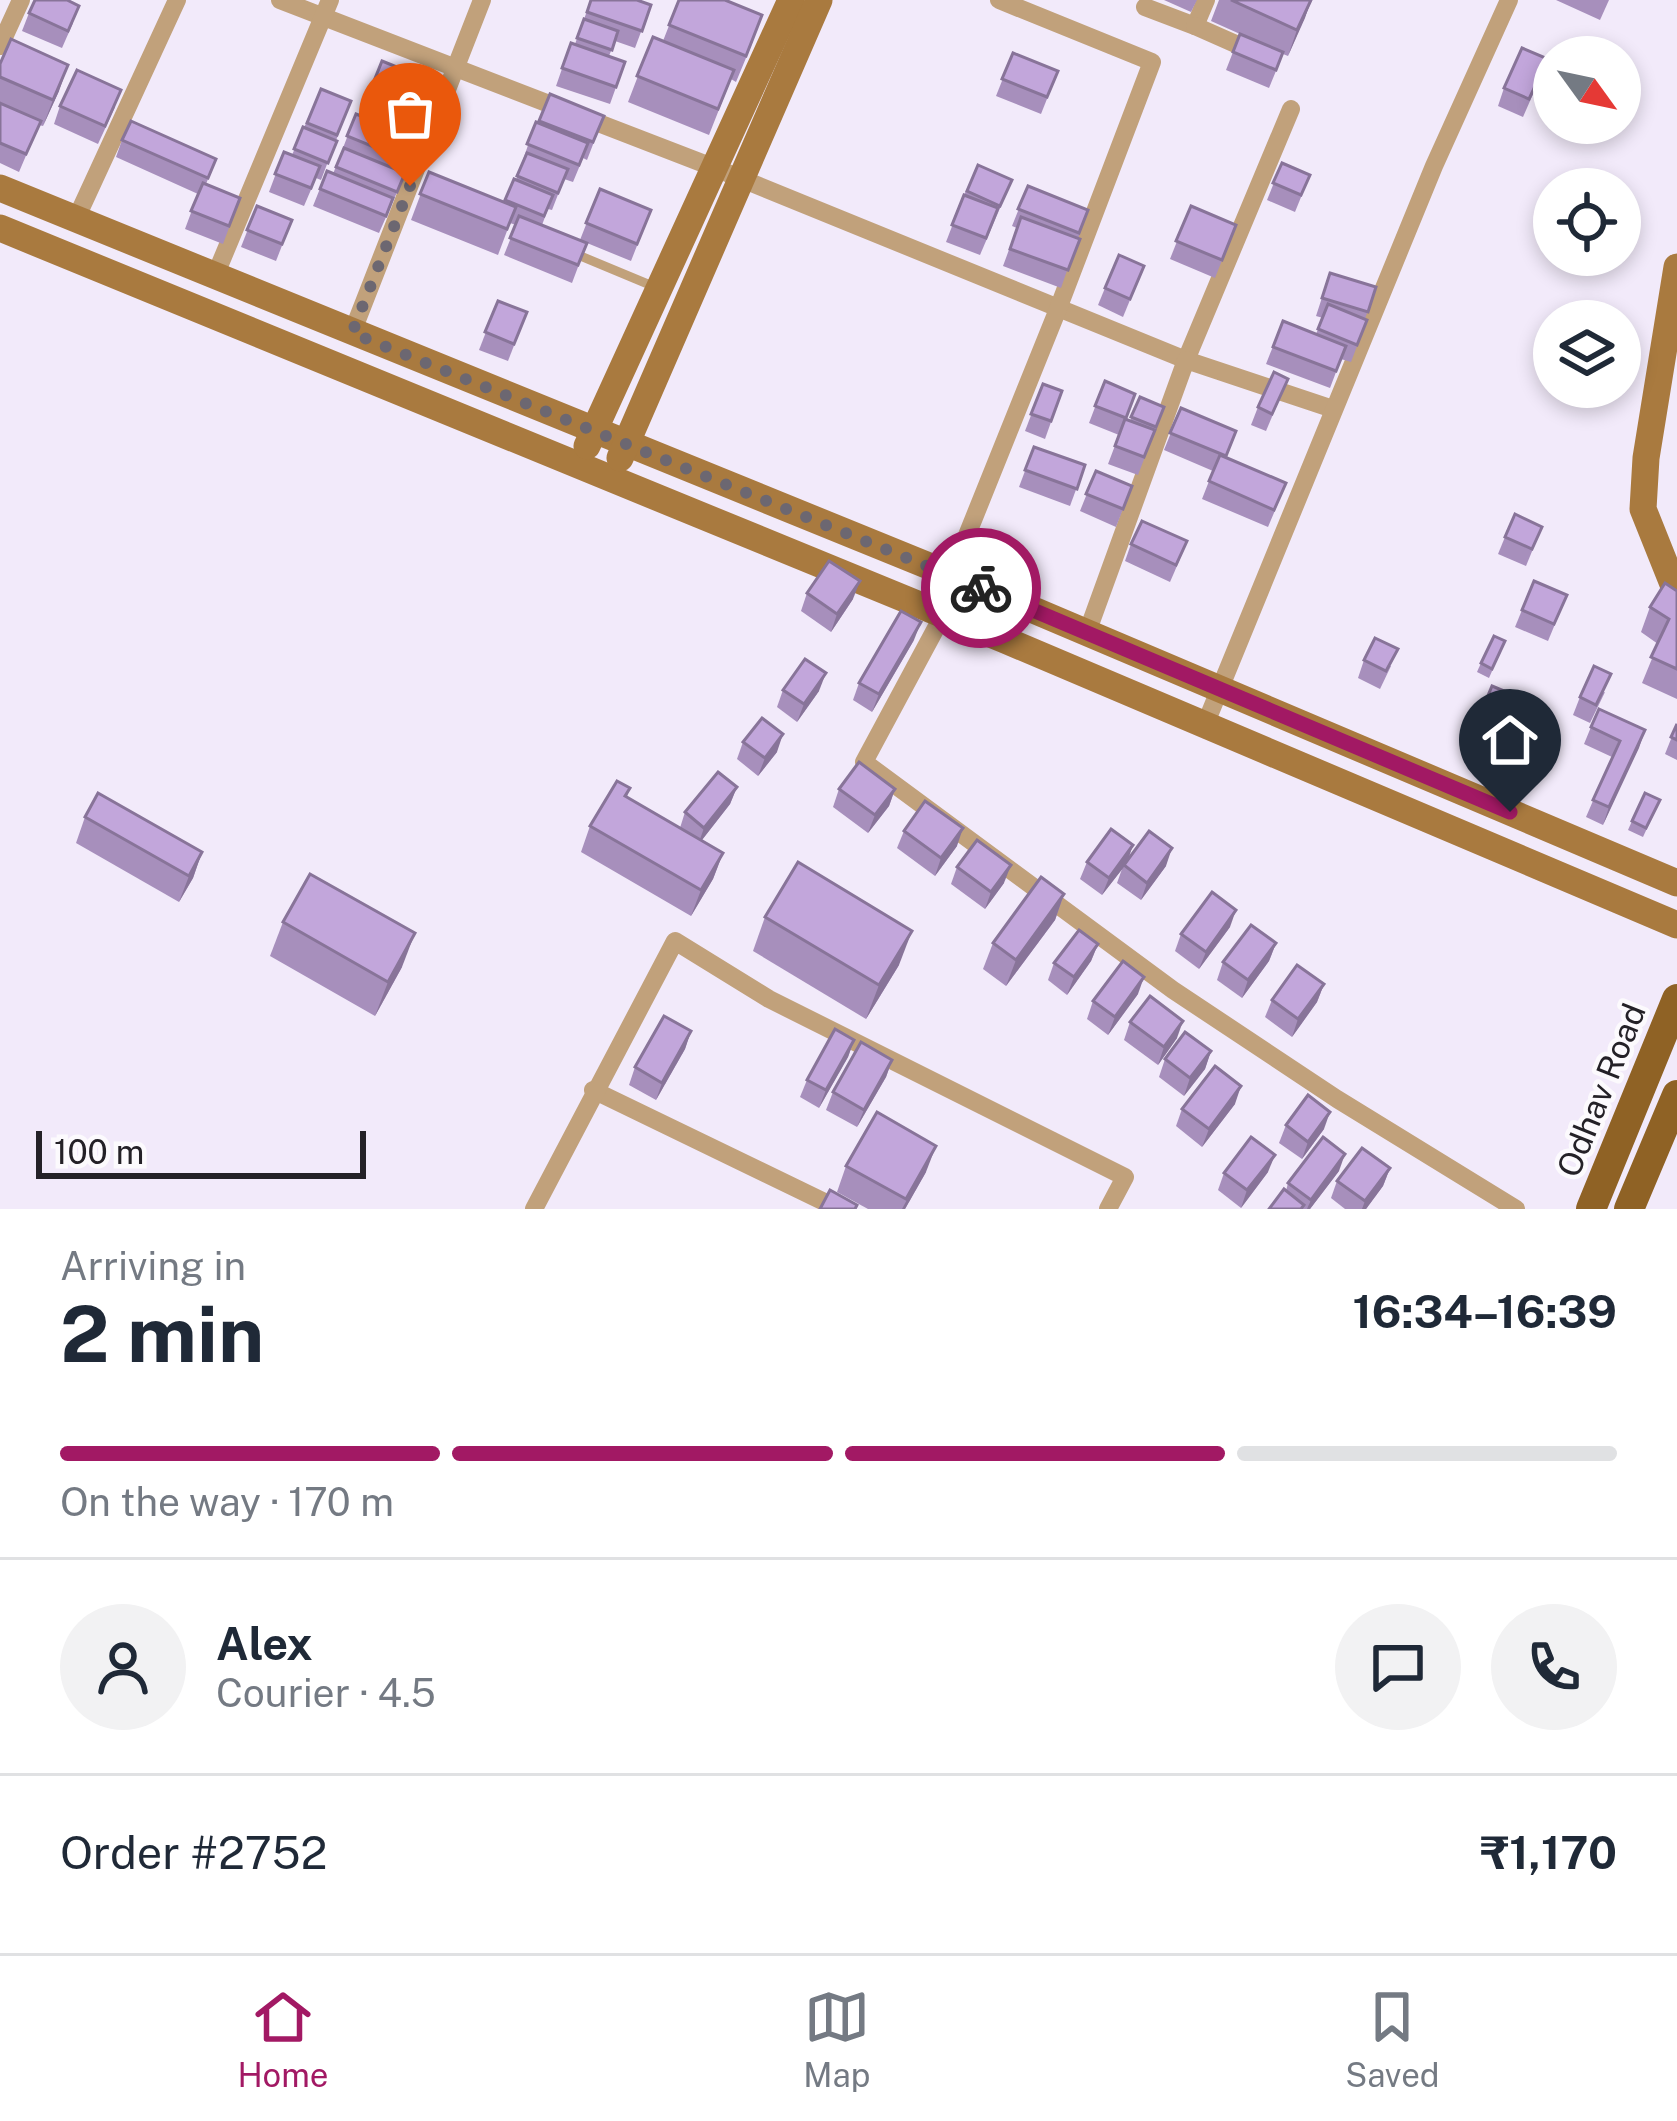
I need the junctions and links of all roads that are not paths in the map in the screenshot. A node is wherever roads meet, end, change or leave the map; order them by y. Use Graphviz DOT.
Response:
graph roads {
  1 [pos="21,0"];
  2 [pos="177,0"];
  3 [pos="280,0"];
  4 [pos="482,0"];
  5 [pos="791,0"];
  6 [pos="819,0"];
  7 [pos="999,0"];
  8 [pos="1206,0"];
  9 [pos="1509,0"];
  10 [pos="1145,7"];
  11 [pos="327,9"];
  12 [pos="1195,26"];
  13 [pos="0,46"];
  14 [pos="1269,58"];
  15 [pos="456,67"];
  16 [pos="1291,109"];
  17 [pos="715,168"];
  18 [pos="742,179"];
  19 [pos="0,188"];
  20 [pos="76,219"];
  21 [pos="0,228"];
  22 [pos="564,249"];
  23 [pos="1677,267"];
  24 [pos="215,277"];
  25 [pos="660,289"];
  26 [pos="1058,309"];
  27 [pos="352,333"];
  28 [pos="1186,360"];
  29 [pos="1334,410"];
  30 [pos="595,430"];
  31 [pos="626,443"];
  32 [pos="578,466"];
  33 [pos="611,479"];
  34 [pos="951,575"];
  35 [pos="1677,594"];
  36 [pos="943,615"];
  37 [pos="1087,633"];
  38 [pos="1219,689"];
  39 [pos="1205,725"];
  40 [pos="1677,883"];
  41 [pos="1677,925"];
  42 [pos="1677,999"];
  43 [pos="593,1090"];
  44 [pos="1677,1095"];
  45 [pos="534,1209"];
  46 [pos="839,1209"];
  47 [pos="1108,1209"];
  48 [pos="1516,1209"];
  49 [pos="1591,1209"];
  50 [pos="1629,1209"];
  1 -- 13 [label="street"];
  2 -- 20 [label="street"];
  3 -- 11 [label="street"];
  4 -- 15 [label="street"];
  5 -- 17 [label="street"];
  6 -- 18 [label="street"];
  7 -- 26 [label="street"];
  8 -- 12 [label="street"];
  9 -- 29 [label="street"];
  10 -- 12 [label="street"];
  11 -- 15 [label="street"];
  11 -- 24 [label="street"];
  12 -- 14 [label="street"];
  15 -- 17 [label="street"];
  15 -- 27 [label="street"];
  16 -- 28 [label="street"];
  17 -- 18 [label="street"];
  17 -- 25 [label="street"];
  18 -- 26 [label="street"];
  18 -- 31 [label="street"];
  19 -- 20 [label="street"];
  20 -- 24 [label="street"];
  21 -- 32 [label="street"];
  22 -- 25 [label="lane"];
  23 -- 35 [label="street"];
  24 -- 27 [label="street"];
  25 -- 30 [label="street"];
  26 -- 28 [label="street"];
  26 -- 34 [label="street"];
  27 -- 30 [label="street"];
  28 -- 29 [label="street"];
  28 -- 37 [label="street"];
  29 -- 38 [label="street"];
  30 -- 31 [label="street"];
  30 -- 32 [label="street"];
  31 -- 33 [label="street"];
  31 -- 34 [label="street"];
  32 -- 33 [label="street"];
  33 -- 36 [label="street"];
  34 -- 37 [label="street"];
  36 -- 39 [label="street"];
  36 -- 48 [label="street"];
  37 -- 38 [label="street"];
  38 -- 39 [label="street"];
  38 -- 40 [label="street"];
  39 -- 41 [label="street"];
  42 -- 49 [label="main road, Odhav Road"];
  43 -- 45 [label="street"];
  43 -- 46 [label="street"];
  43 -- 47 [label="street"];
  44 -- 50 [label="main road"];
}
